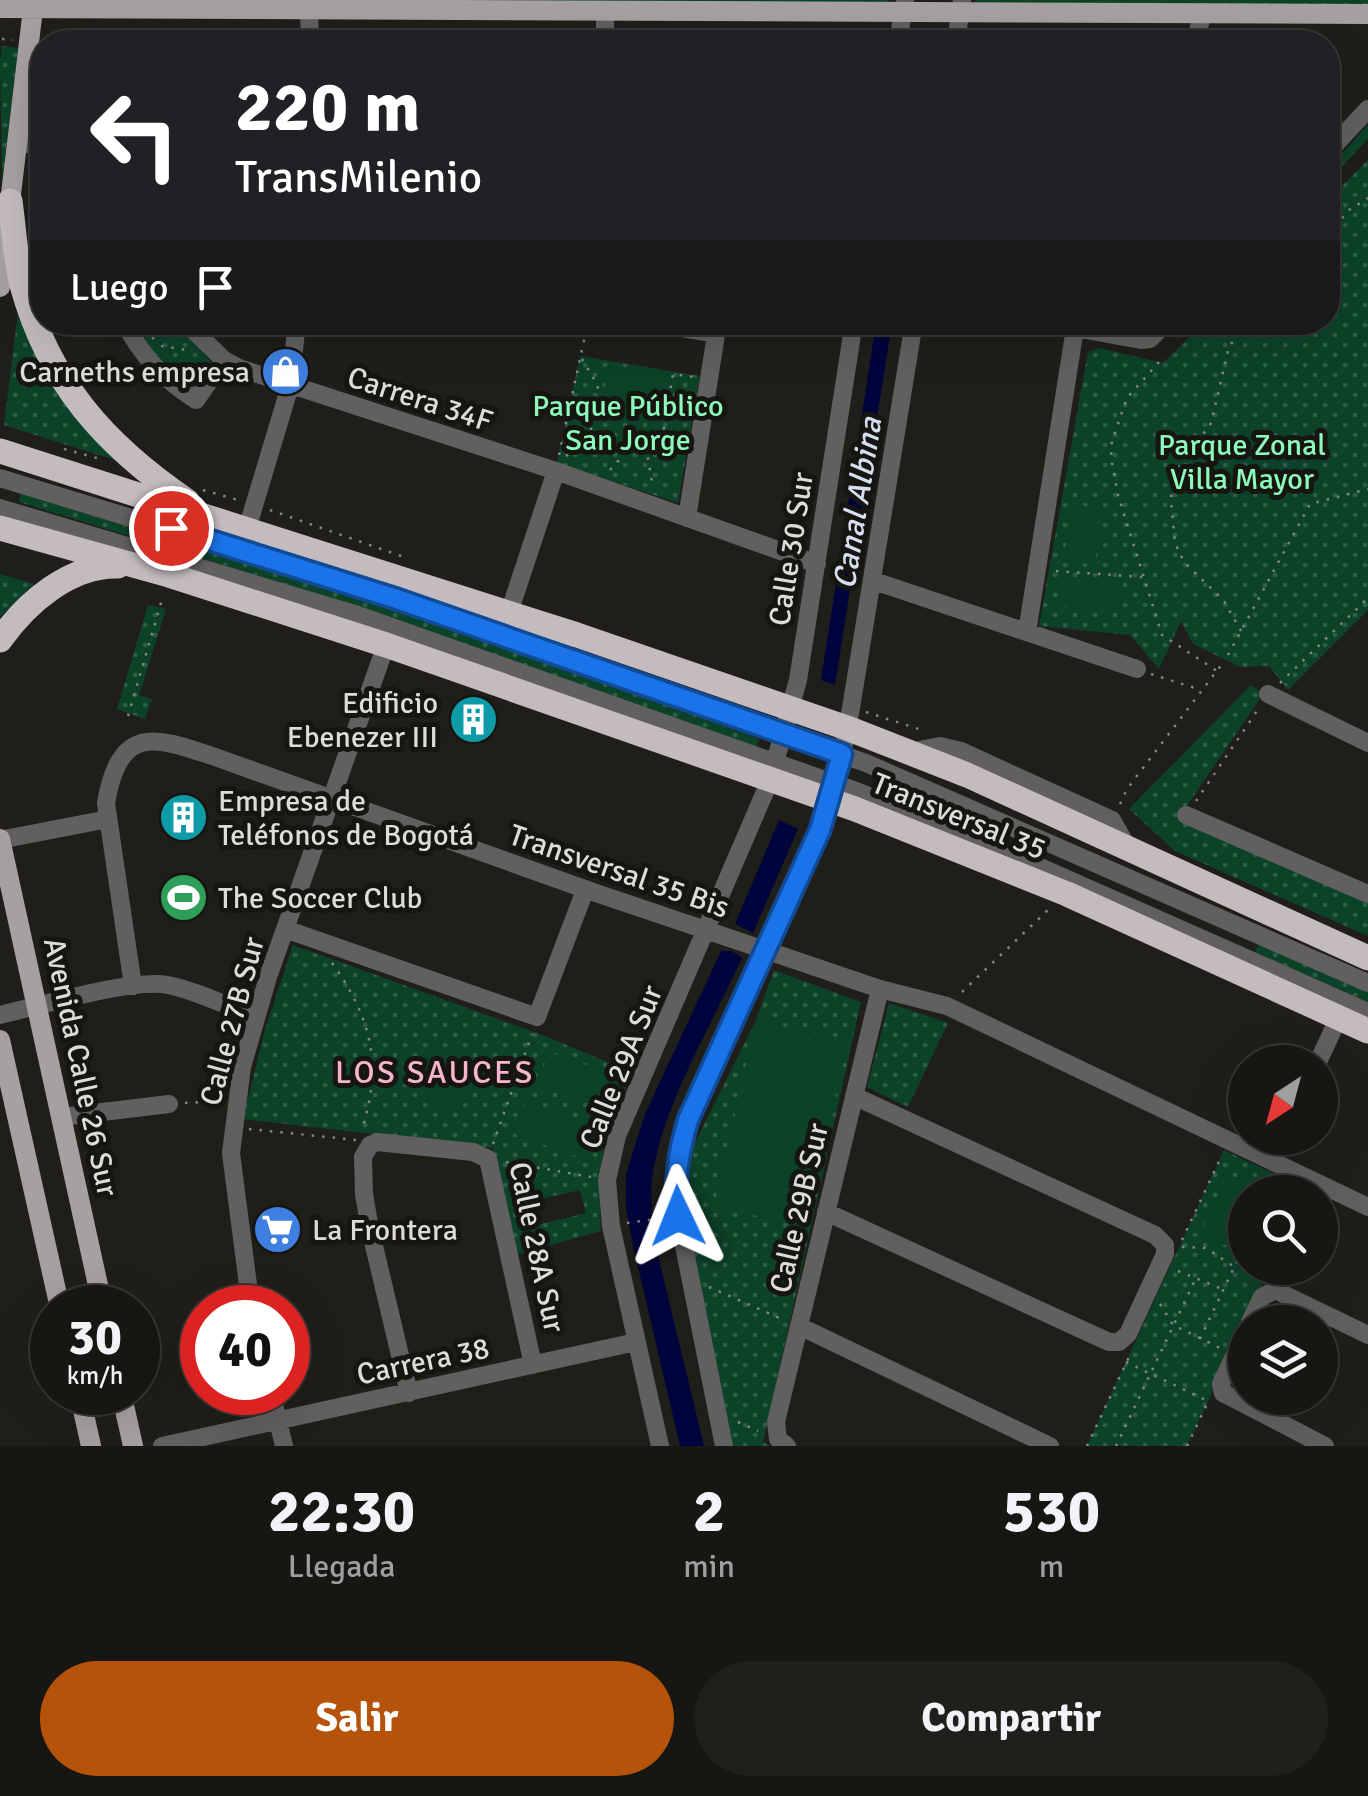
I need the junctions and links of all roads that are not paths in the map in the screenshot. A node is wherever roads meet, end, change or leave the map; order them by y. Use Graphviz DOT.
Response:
graph roads {
  1 [pos="33,4"];
  2 [pos="412,5"];
  3 [pos="904,6"];
  4 [pos="961,7"];
  5 [pos="0,8"];
  6 [pos="309,10"];
  7 [pos="605,11"];
  8 [pos="1203,12"];
  9 [pos="1368,14"];
  10 [pos="30,30"];
  11 [pos="30,30"];
  12 [pos="310,30"];
  13 [pos="605,30"];
  14 [pos="1199,30"];
  15 [pos="1368,109"];
  16 [pos="1340,139"];
  17 [pos="17,144"];
  18 [pos="30,144"];
  19 [pos="10,201"];
  20 [pos="0,286"];
  21 [pos="30,307"];
  22 [pos="41,335"];
  23 [pos="133,335"];
  24 [pos="198,335"];
  25 [pos="296,335"];
  26 [pos="716,335"];
  27 [pos="852,335"];
  28 [pos="912,335"];
  29 [pos="1074,335"];
  30 [pos="224,360"];
  31 [pos="290,386"];
  32 [pos="0,451"];
  33 [pos="556,467"];
  34 [pos="0,478"];
  35 [pos="0,508"];
  36 [pos="212,518"];
  37 [pos="686,518"];
  38 [pos="0,528"];
  39 [pos="246,529"];
  40 [pos="816,564"];
  41 [pos="142,568"];
  42 [pos="865,578"];
  43 [pos="509,613"];
  44 [pos="1027,632"];
  45 [pos="0,640"];
  46 [pos="386,645"];
  47 [pos="1137,669"];
  48 [pos="1268,694"];
  49 [pos="790,708"];
  50 [pos="783,734"];
  51 [pos="844,741"];
  52 [pos="1368,743"];
  53 [pos="772,772"];
  54 [pos="831,792"];
  55 [pos="334,798"];
  56 [pos="1186,814"];
  57 [pos="108,819"];
  58 [pos="0,839"];
  59 [pos="585,890"];
  60 [pos="1368,894"];
  61 [pos="285,928"];
  62 [pos="715,933"];
  63 [pos="757,948"];
  64 [pos="1368,958"];
  65 [pos="1368,982"];
  66 [pos="133,986"];
  67 [pos="880,989"];
  68 [pos="37,1007"];
  69 [pos="1368,1012"];
  70 [pos="0,1015"];
  71 [pos="255,1017"];
  72 [pos="1339,1018"];
  73 [pos="1368,1030"];
  74 [pos="0,1040"];
  75 [pos="1326,1045"];
  76 [pos="854,1096"];
  77 [pos="169,1104"];
  78 [pos="61,1116"];
  79 [pos="1270,1155"];
  80 [pos="1268,1159"];
  81 [pos="1368,1206"];
  82 [pos="826,1212"];
  83 [pos="55,1285"];
  84 [pos="98,1285"];
  85 [pos="248,1285"];
  86 [pos="1260,1305"];
  87 [pos="1305,1305"];
  88 [pos="1338,1321"];
  89 [pos="799,1326"];
  90 [pos="1368,1336"];
  91 [pos="636,1342"];
  92 [pos="533,1365"];
  93 [pos="1228,1369"];
  94 [pos="409,1393"];
  95 [pos="1228,1396"];
  96 [pos="84,1415"];
  97 [pos="127,1415"];
  98 [pos="277,1415"];
  99 [pos="1266,1415"];
  100 [pos="278,1420"];
  101 [pos="782,1443"];
  102 [pos="91,1446"];
  103 [pos="133,1446"];
  104 [pos="162,1446"];
  105 [pos="284,1446"];
  106 [pos="660,1446"];
  107 [pos="724,1446"];
  108 [pos="1050,1446"];
  109 [pos="1326,1446"];
  1 -- 5 [label="main road"];
  1 -- 6 [label="main road"];
  1 -- 11 [label="main road"];
  2 -- 6 [label="main road"];
  2 -- 7 [label="main road"];
  3 -- 4 [label="main road"];
  3 -- 7 [label="main road"];
  4 -- 8 [label="main road"];
  6 -- 12 [label="street"];
  7 -- 13 [label="street"];
  8 -- 9 [label="main road"];
  8 -- 14 [label="street"];
  10 -- 17 [label="main road"];
  15 -- 16 [label="street"];
  17 -- 18 [label="street"];
  17 -- 19 [label="main road"];
  19 -- 20 [label="main road"];
  19 -- 21 [label="highway"];
  22 -- 36 [label="highway"];
  23 -- 30 [label="street"];
  24 -- 30 [label="street"];
  25 -- 31 [label="street"];
  26 -- 37 [label="street"];
  27 -- 40 [label="street, Calle 30 Sur"];
  28 -- 42 [label="street"];
  29 -- 44 [label="street"];
  30 -- 31 [label="street, Carrera 34F"];
  31 -- 33 [label="street, Carrera 34F"];
  31 -- 39 [label="street"];
  32 -- 36 [label="highway, Transversal 35"];
  33 -- 37 [label="street, Carrera 34F"];
  33 -- 43 [label="street"];
  34 -- 50 [label="street"];
  35 -- 53 [label="street"];
  36 -- 39 [label="highway, Transversal 35"];
  37 -- 40 [label="street, Carrera 34F"];
  38 -- 41 [label="highway, Transversal 35"];
  39 -- 43 [label="highway, Transversal 35"];
  40 -- 49 [label="street, Calle 30 Sur"];
  41 -- 45 [label="highway"];
  41 -- 46 [label="highway, Transversal 35"];
  42 -- 44 [label="street"];
  42 -- 51 [label="street"];
  43 -- 49 [label="highway, Transversal 35"];
  44 -- 47 [label="street"];
  46 -- 53 [label="highway, Transversal 35"];
  46 -- 55 [label="street, Calle 27B Sur"];
  48 -- 52 [label="street"];
  49 -- 50 [label="street, Calle 30 Sur"];
  49 -- 51 [label="highway, Transversal 35"];
  50 -- 51 [label="street"];
  50 -- 53 [label="street, Calle 30 Sur"];
  51 -- 54 [label="street"];
  51 -- 64 [label="highway, Transversal 35"];
  51 -- 65 [label="street"];
  53 -- 54 [label="highway, Transversal 35"];
  53 -- 62 [label="street, Calle 29A Sur"];
  54 -- 63 [label="street"];
  54 -- 69 [label="street"];
  54 -- 72 [label="highway, Transversal 35"];
  55 -- 57 [label="street, Transversal 35 Bis"];
  55 -- 59 [label="street, Transversal 35 Bis"];
  55 -- 61 [label="street, Calle 27B Sur"];
  56 -- 60 [label="street"];
  57 -- 58 [label="street"];
  57 -- 66 [label="street"];
  58 -- 68 [label="main road, Avenida Calle 26 Sur"];
  59 -- 61 [label="street"];
  59 -- 62 [label="street, Transversal 35 Bis"];
  61 -- 71 [label="street, Calle 27B Sur"];
  62 -- 63 [label="street, Transversal 35 Bis"];
  62 -- 91 [label="street, Calle 29A Sur"];
  63 -- 67 [label="street, Transversal 35 Bis"];
  63 -- 107 [label="street"];
  66 -- 68 [label="street"];
  66 -- 71 [label="street"];
  67 -- 76 [label="street, Calle 29B Sur"];
  67 -- 80 [label="street, Transversal 35 Bis"];
  68 -- 70 [label="street"];
  68 -- 78 [label="main road, Avenida Calle 26 Sur"];
  71 -- 85 [label="street, Calle 27B Sur"];
  72 -- 73 [label="highway, Transversal 35"];
  72 -- 75 [label="street"];
  74 -- 83 [label="main road"];
  76 -- 82 [label="street, Calle 29B Sur"];
  76 -- 82 [label="street"];
  77 -- 78 [label="street"];
  78 -- 84 [label="main road, Avenida Calle 26 Sur"];
  79 -- 80 [label="street"];
  80 -- 81 [label="street, Transversal 35 Bis"];
  82 -- 89 [label="street, Calle 29B Sur"];
  86 -- 87 [label="street"];
  88 -- 90 [label="street"];
  89 -- 101 [label="street, Calle 29B Sur"];
  89 -- 108 [label="street"];
  91 -- 92 [label="street, Carrera 38"];
  91 -- 106 [label="street, Calle 29A Sur"];
  92 -- 94 [label="street, Carrera 38"];
  92 -- 94 [label="street, Calle 28A Sur"];
  93 -- 95 [label="street"];
  94 -- 100 [label="street, Carrera 38"];
  96 -- 102 [label="main road"];
  97 -- 103 [label="main road"];
  98 -- 100 [label="street"];
  99 -- 109 [label="street"];
  100 -- 104 [label="street, Carrera 38"];
  100 -- 105 [label="street"];
}
